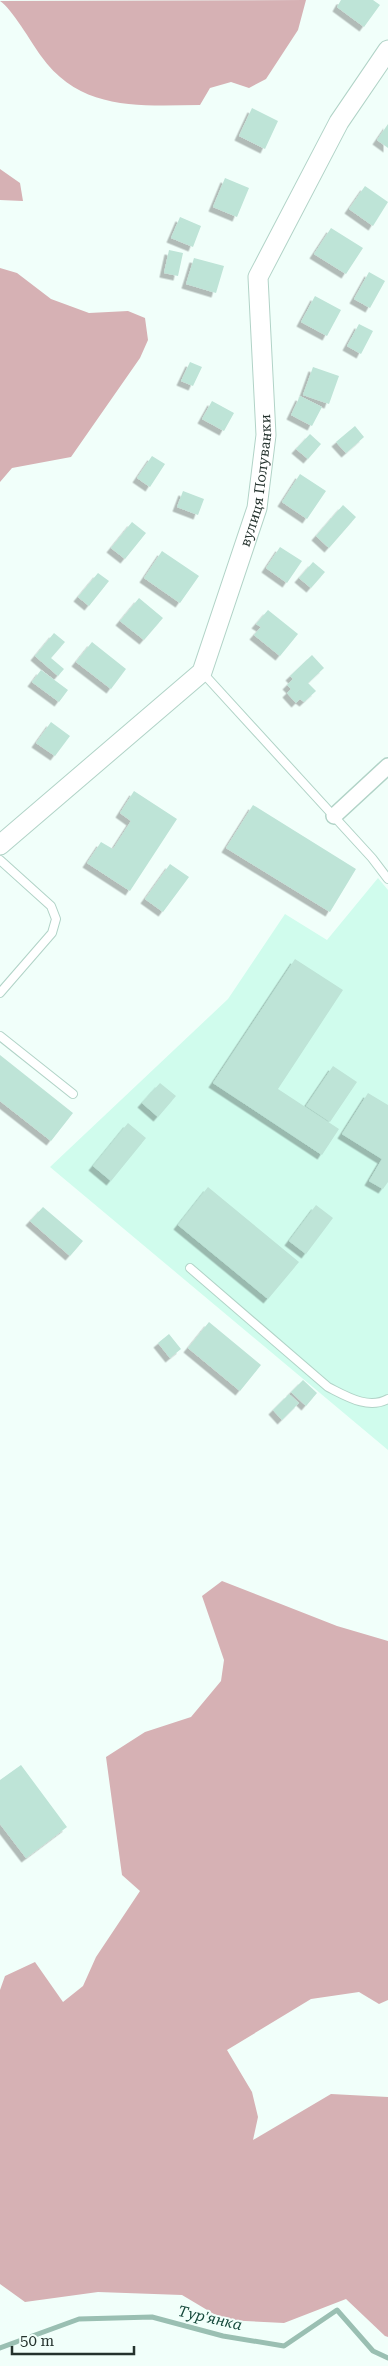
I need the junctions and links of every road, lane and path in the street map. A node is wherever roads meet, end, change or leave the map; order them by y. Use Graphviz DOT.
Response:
graph roads {
  1 [pos="388,50"];
  2 [pos="202,672"];
  3 [pos="388,766"];
  4 [pos="334,816"];
  5 [pos="0,845"];
  6 [pos="0,860"];
  7 [pos="388,879"];
  8 [pos="0,994"];
  9 [pos="0,1036"];
  10 [pos="73,1094"];
  11 [pos="190,1268"];
  12 [pos="388,1399"];
  1 -- 2 [label="street, вулиця Полуванки"];
  2 -- 4 [label="lane"];
  2 -- 5 [label="street"];
  3 -- 4 [label="street"];
  4 -- 7 [label="lane"];
  6 -- 8 [label="lane"];
  9 -- 10 [label="lane"];
  11 -- 12 [label="lane"];
}
